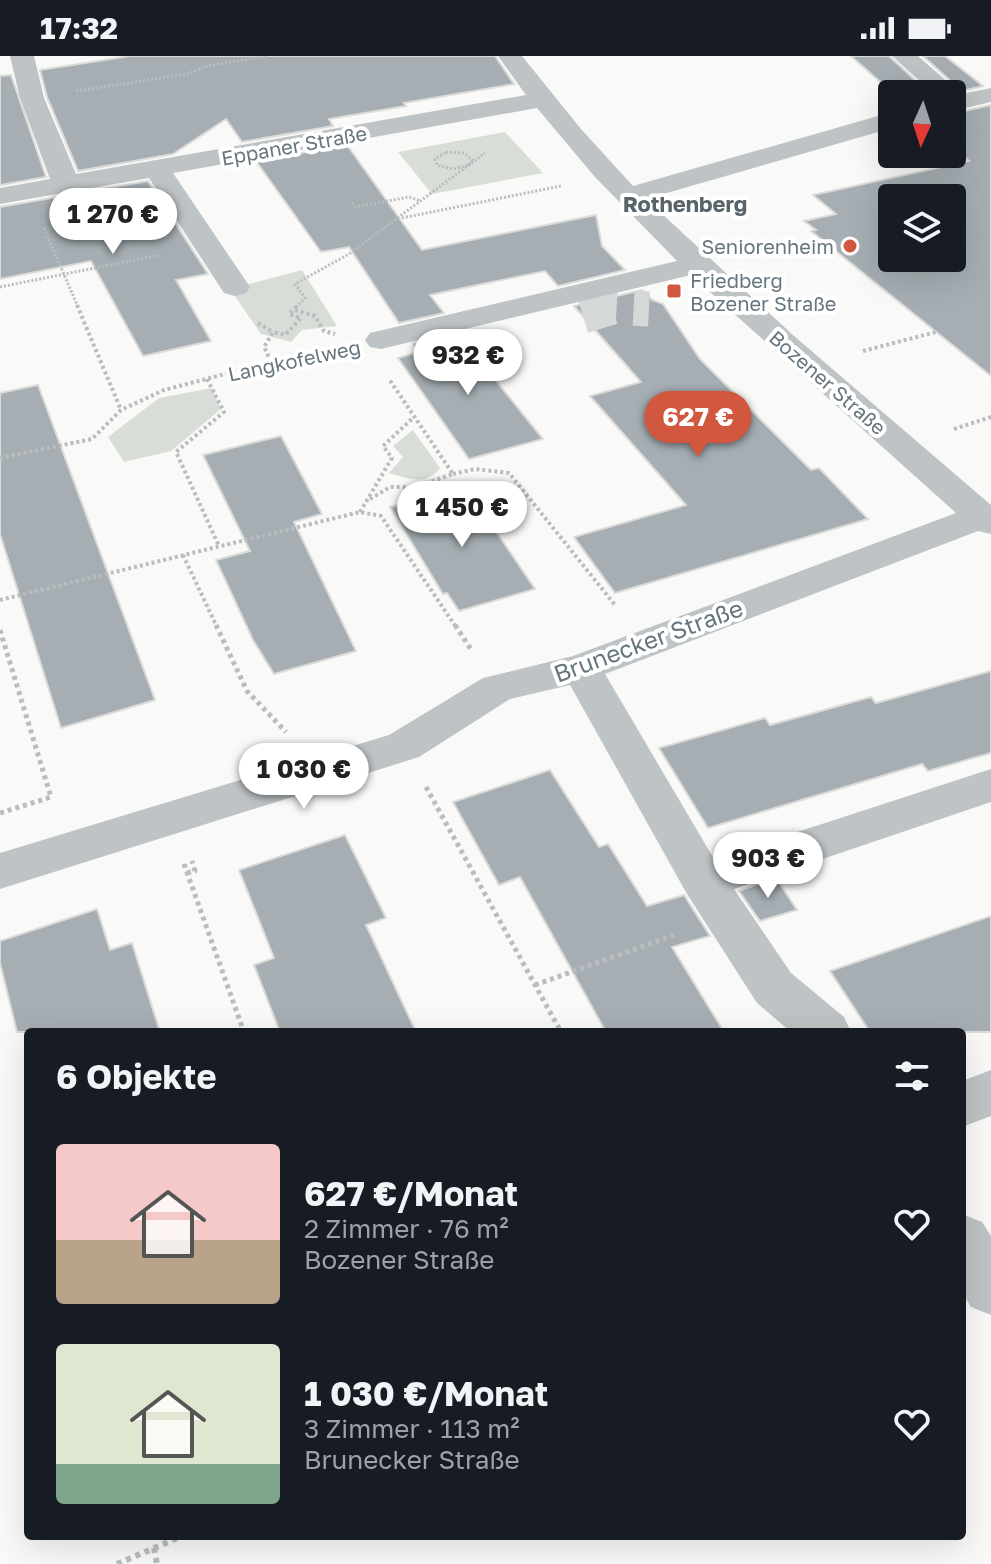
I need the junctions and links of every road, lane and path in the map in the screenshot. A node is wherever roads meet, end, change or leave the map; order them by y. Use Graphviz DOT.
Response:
graph roads {
  1 [pos="22,56"];
  2 [pos="268,56"];
  3 [pos="510,56"];
  4 [pos="904,56"];
  5 [pos="931,80"];
  6 [pos="991,95"];
  7 [pos="32,98"];
  8 [pos="966,98"];
  9 [pos="541,100"];
  10 [pos="878,123"];
  11 [pos="469,165"];
  12 [pos="157,169"];
  13 [pos="66,184"];
  14 [pos="618,186"];
  15 [pos="0,196"];
  16 [pos="422,201"];
  17 [pos="352,203"];
  18 [pos="402,218"];
  19 [pos="46,234"];
  20 [pos="209,245"];
  21 [pos="696,265"];
  22 [pos="65,273"];
  23 [pos="0,287"];
  24 [pos="235,287"];
  25 [pos="527,305"];
  26 [pos="294,309"];
  27 [pos="366,309"];
  28 [pos="583,316"];
  29 [pos="324,331"];
  30 [pos="936,332"];
  31 [pos="380,341"];
  32 [pos="858,352"];
  33 [pos="271,362"];
  34 [pos="207,379"];
  35 [pos="121,410"];
  36 [pos="414,417"];
  37 [pos="991,417"];
  38 [pos="952,429"];
  39 [pos="0,458"];
  40 [pos="453,474"];
  41 [pos="370,499"];
  42 [pos="360,512"];
  43 [pos="986,519"];
  44 [pos="219,546"];
  45 [pos="183,555"];
  46 [pos="0,600"];
  47 [pos="0,630"];
  48 [pos="645,643"];
  49 [pos="581,668"];
  50 [pos="497,688"];
  51 [pos="309,773"];
  52 [pos="991,785"];
  53 [pos="435,802"];
  54 [pos="0,813"];
  55 [pos="0,871"];
  56 [pos="187,873"];
  57 [pos="714,898"];
  58 [pos="535,985"];
  59 [pos="243,1028"];
  60 [pos="559,1028"];
  61 [pos="821,1028"];
  62 [pos="991,1093"];
  63 [pos="966,1102"];
  64 [pos="966,1247"];
  65 [pos="991,1287"];
  66 [pos="173,1540"];
  67 [pos="154,1548"];
  68 [pos="117,1564"];
  69 [pos="157,1564"];
  1 -- 7 [label="street"];
  2 -- 7 [label="path"];
  3 -- 9 [label="street, Bozener Straße"];
  4 -- 5 [label="street"];
  6 -- 8 [label="street"];
  7 -- 13 [label="street"];
  9 -- 11 [label="path"];
  9 -- 12 [label="street, Eppaner Straße"];
  9 -- 14 [label="street, Bozener Straße"];
  10 -- 14 [label="street"];
  11 -- 11 [label="path"];
  11 -- 16 [label="path"];
  12 -- 13 [label="street, Eppaner Straße"];
  12 -- 20 [label="street"];
  13 -- 15 [label="street, Eppaner Straße"];
  14 -- 18 [label="path"];
  14 -- 21 [label="street, Bozener Straße"];
  16 -- 17 [label="path"];
  16 -- 18 [label="path"];
  18 -- 26 [label="path"];
  19 -- 22 [label="path"];
  20 -- 22 [label="path"];
  20 -- 24 [label="street"];
  21 -- 25 [label="street, Langkofelweg"];
  21 -- 43 [label="street, Bozener Straße"];
  22 -- 23 [label="path"];
  22 -- 35 [label="path"];
  25 -- 28 [label="street"];
  25 -- 31 [label="street, Langkofelweg"];
  26 -- 29 [label="path"];
  26 -- 33 [label="path"];
  27 -- 31 [label="street"];
  30 -- 32 [label="path"];
  31 -- 33 [label="path, Langkofelweg"];
  31 -- 36 [label="path"];
  33 -- 34 [label="path, Langkofelweg"];
  34 -- 35 [label="path, Langkofelweg"];
  34 -- 44 [label="path"];
  35 -- 39 [label="path, Langkofelweg"];
  36 -- 40 [label="path"];
  36 -- 41 [label="path"];
  37 -- 38 [label="path"];
  40 -- 41 [label="path"];
  40 -- 48 [label="path"];
  41 -- 42 [label="path"];
  42 -- 44 [label="path"];
  42 -- 50 [label="path"];
  43 -- 48 [label="street, Brunecker Straße"];
  44 -- 45 [label="path"];
  45 -- 46 [label="path"];
  45 -- 51 [label="path"];
  47 -- 54 [label="path"];
  48 -- 49 [label="street, Brunecker Straße"];
  49 -- 50 [label="street, Brunecker Straße"];
  49 -- 57 [label="street"];
  50 -- 51 [label="street, Brunecker Straße"];
  51 -- 55 [label="street, Brunecker Straße"];
  52 -- 57 [label="street"];
  53 -- 58 [label="path"];
  56 -- 59 [label="path"];
  57 -- 58 [label="path"];
  57 -- 61 [label="street"];
  58 -- 60 [label="path"];
  62 -- 63 [label="street"];
  64 -- 65 [label="street"];
  66 -- 67 [label="path"];
  67 -- 68 [label="path"];
  67 -- 69 [label="path"];
}
